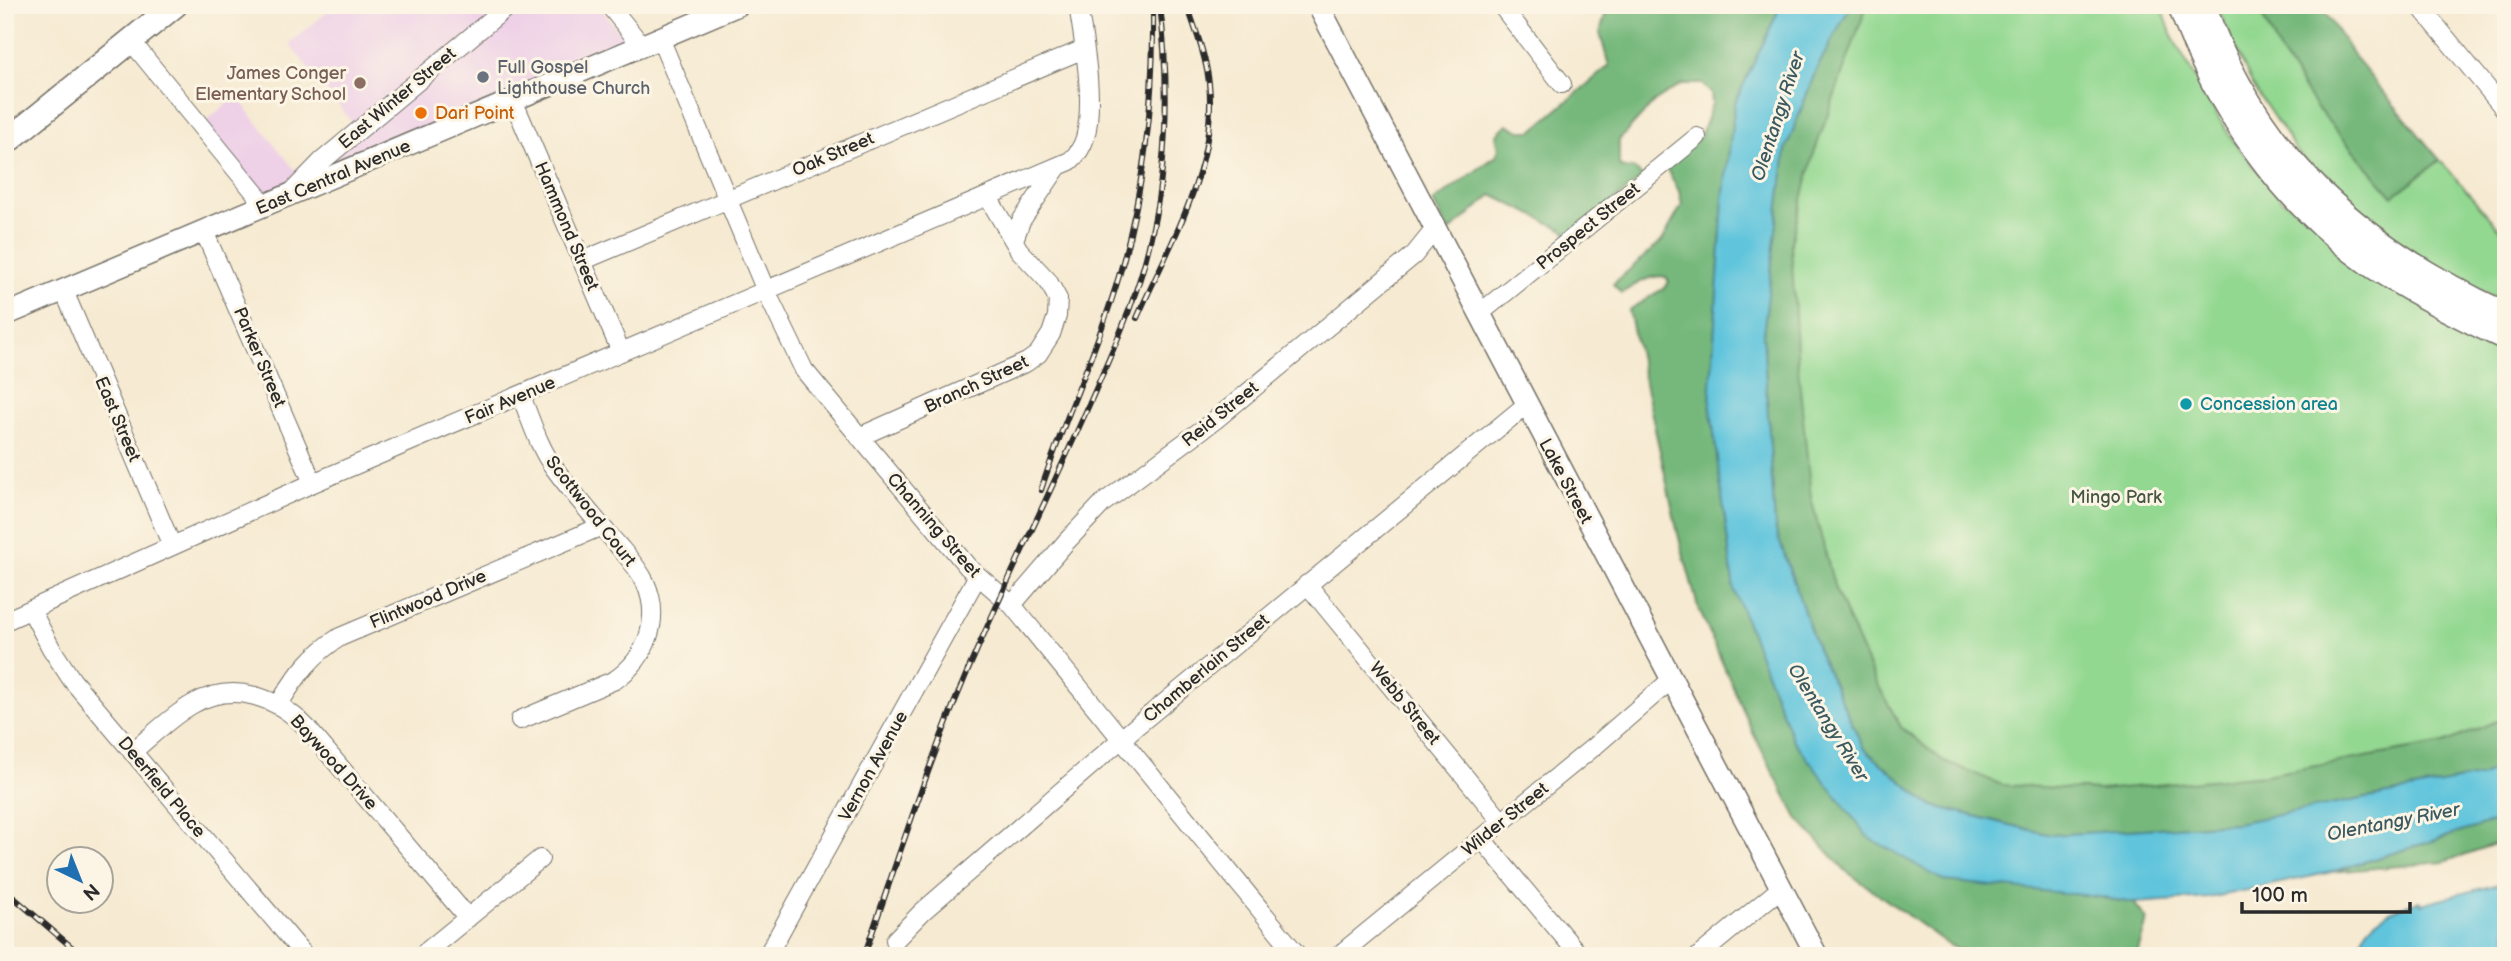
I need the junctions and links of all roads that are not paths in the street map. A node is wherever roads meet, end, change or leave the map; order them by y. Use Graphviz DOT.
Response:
graph roads {
  1 [pos="175,5"];
  2 [pos="509,5"];
  3 [pos="609,5"];
  4 [pos="738,5"];
  5 [pos="1078,5"];
  6 [pos="1318,5"];
  7 [pos="1501,5"];
  8 [pos="2180,5"];
  9 [pos="2203,5"];
  10 [pos="2419,5"];
  11 [pos="131,41"];
  12 [pos="651,42"];
  13 [pos="1084,49"];
  14 [pos="1562,84"];
  15 [pos="513,100"];
  16 [pos="2506,111"];
  17 [pos="1698,136"];
  18 [pos="5,143"];
  19 [pos="1058,166"];
  20 [pos="289,195"];
  21 [pos="988,197"];
  22 [pos="727,199"];
  23 [pos="265,205"];
  24 [pos="1435,229"];
  25 [pos="205,231"];
  26 [pos="1014,240"];
  27 [pos="582,261"];
  28 [pos="64,291"];
  29 [pos="766,291"];
  30 [pos="1479,314"];
  31 [pos="5,315"];
  32 [pos="2506,315"];
  33 [pos="2506,338"];
  34 [pos="621,352"];
  35 [pos="521,396"];
  36 [pos="1526,405"];
  37 [pos="859,438"];
  38 [pos="313,484"];
  39 [pos="602,526"];
  40 [pos="172,546"];
  41 [pos="977,577"];
  42 [pos="1307,584"];
  43 [pos="1013,606"];
  44 [pos="31,610"];
  45 [pos="5,621"];
  46 [pos="1671,680"];
  47 [pos="279,704"];
  48 [pos="520,720"];
  49 [pos="1121,739"];
  50 [pos="132,752"];
  51 [pos="1502,822"];
  52 [pos="1481,838"];
  53 [pos="540,859"];
  54 [pos="1781,888"];
  55 [pos="468,918"];
  56 [pos="895,940"];
  57 [pos="305,956"];
  58 [pos="421,956"];
  59 [pos="767,956"];
  60 [pos="1298,956"];
  61 [pos="1338,956"];
  62 [pos="1580,956"];
  63 [pos="1699,956"];
  64 [pos="1817,956"];
  1 -- 11 [label="highway"];
  2 -- 20 [label="street, East Winter Street"];
  3 -- 12 [label="street, Channing Street"];
  4 -- 12 [label="main road, East Central Avenue"];
  5 -- 13 [label="street"];
  6 -- 24 [label="main road, Lake Street"];
  7 -- 14 [label="street"];
  8 -- 33 [label="highway"];
  9 -- 32 [label="highway"];
  10 -- 16 [label="street"];
  11 -- 18 [label="highway"];
  11 -- 23 [label="street"];
  12 -- 15 [label="main road, East Central Avenue"];
  12 -- 22 [label="street, Channing Street"];
  13 -- 19 [label="street"];
  13 -- 22 [label="street, Oak Street"];
  15 -- 20 [label="main road, East Central Avenue"];
  15 -- 27 [label="street, Hammond Street"];
  17 -- 30 [label="street, Prospect Street"];
  19 -- 21 [label="street, Fair Avenue"];
  19 -- 26 [label="street"];
  20 -- 23 [label="main road, East Central Avenue"];
  21 -- 26 [label="street, Branch Street"];
  21 -- 29 [label="street, Fair Avenue"];
  22 -- 27 [label="street, Oak Street"];
  22 -- 29 [label="street, Channing Street"];
  23 -- 25 [label="main road, East Central Avenue"];
  24 -- 30 [label="main road, Lake Street"];
  24 -- 43 [label="street, Reid Street"];
  25 -- 28 [label="main road, East Central Avenue"];
  25 -- 38 [label="street, Parker Street"];
  26 -- 37 [label="street, Branch Street"];
  27 -- 34 [label="street, Hammond Street"];
  28 -- 31 [label="main road, East Central Avenue"];
  28 -- 40 [label="street, East Street"];
  29 -- 34 [label="street, Fair Avenue"];
  29 -- 37 [label="street, Channing Street"];
  30 -- 36 [label="main road, Lake Street"];
  34 -- 35 [label="street, Fair Avenue"];
  35 -- 38 [label="street, Fair Avenue"];
  35 -- 39 [label="street, Scottwood Court"];
  36 -- 42 [label="street, Chamberlain Street"];
  36 -- 46 [label="main road, Lake Street"];
  37 -- 41 [label="street, Channing Street"];
  38 -- 40 [label="street, Fair Avenue"];
  39 -- 47 [label="street, Flintwood Drive"];
  39 -- 48 [label="street, Scottwood Court"];
  40 -- 44 [label="street, Fair Avenue"];
  41 -- 43 [label="street, Channing Street"];
  41 -- 59 [label="street, Vernon Avenue"];
  42 -- 49 [label="street, Chamberlain Street"];
  42 -- 51 [label="street, Webb Street"];
  43 -- 49 [label="street, Channing Street"];
  44 -- 45 [label="street, Fair Avenue"];
  44 -- 50 [label="street, Deerfield Place"];
  46 -- 51 [label="street, Wilder Street"];
  46 -- 54 [label="main road, Lake Street"];
  47 -- 50 [label="street, Baywood Drive"];
  47 -- 55 [label="street, Baywood Drive"];
  49 -- 56 [label="street, Chamberlain Street"];
  49 -- 60 [label="street, Channing Street"];
  50 -- 57 [label="street, Deerfield Place"];
  51 -- 52 [label="street, Wilder Street"];
  52 -- 61 [label="street, Wilder Street"];
  52 -- 62 [label="street"];
  53 -- 55 [label="street"];
  54 -- 63 [label="street"];
  54 -- 64 [label="main road, Lake Street"];
  55 -- 58 [label="street"];
}
